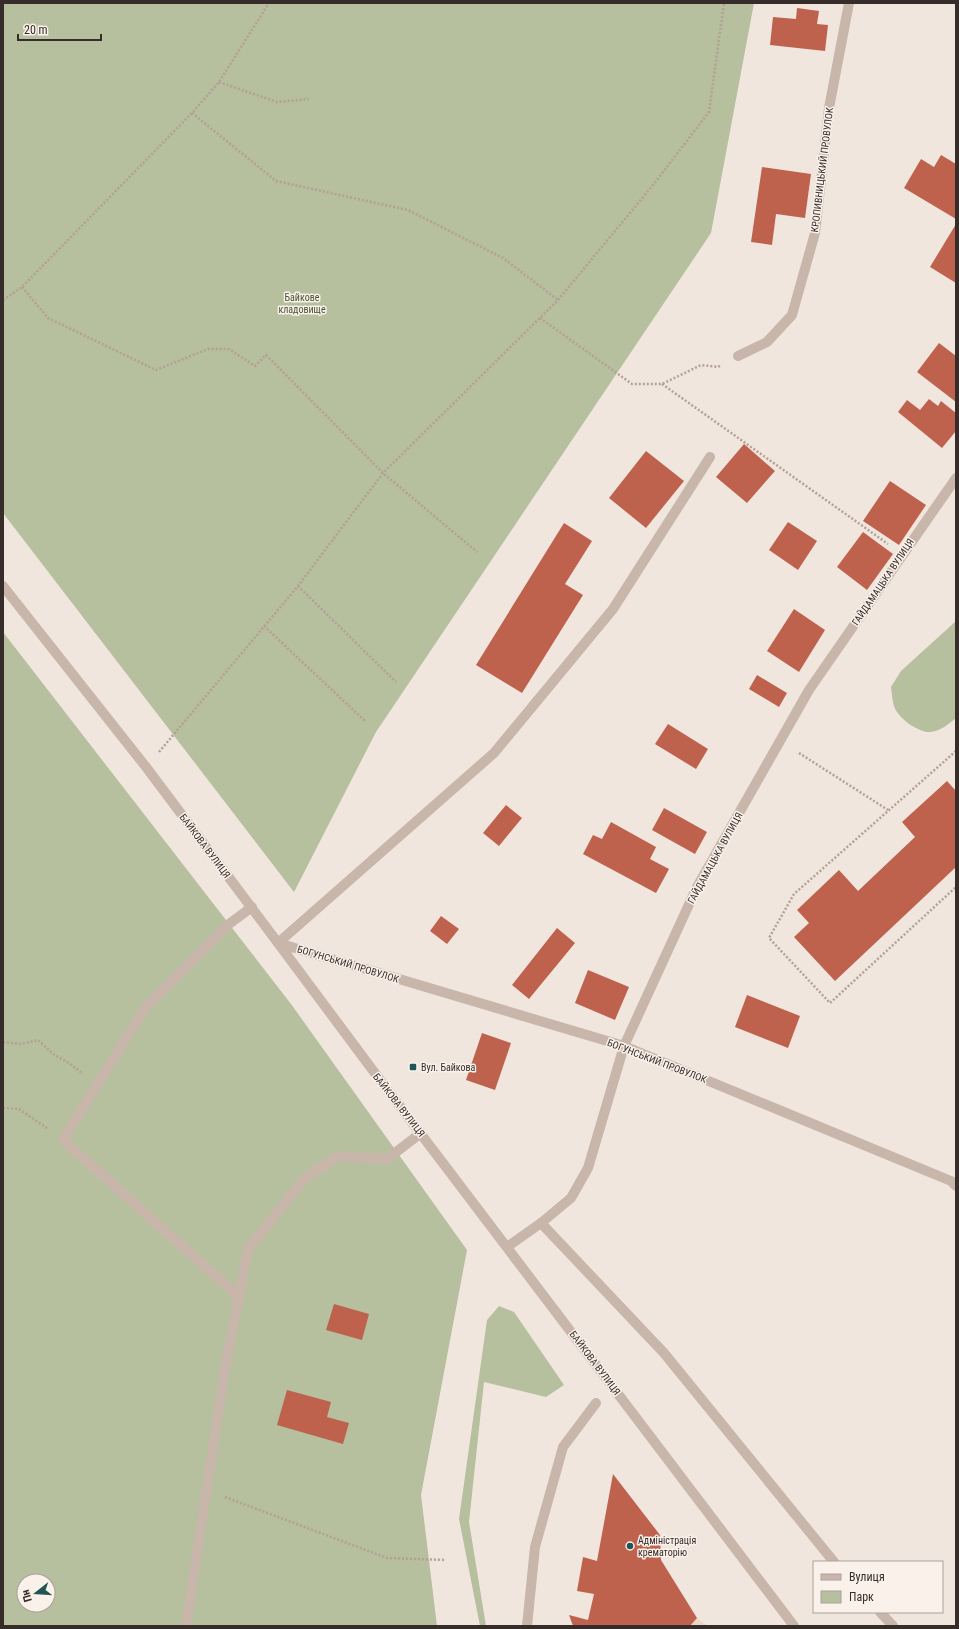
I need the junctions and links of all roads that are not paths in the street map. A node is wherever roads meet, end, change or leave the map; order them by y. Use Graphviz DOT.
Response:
graph roads {
  1 [pos="849,3"];
  2 [pos="738,356"];
  3 [pos="710,457"];
  4 [pos="956,478"];
  5 [pos="3,586"];
  6 [pos="252,907"];
  7 [pos="278,943"];
  8 [pos="624,1046"];
  9 [pos="421,1133"];
  10 [pos="954,1181"];
  11 [pos="541,1223"];
  12 [pos="507,1247"];
  13 [pos="239,1296"];
  14 [pos="596,1403"];
  15 [pos="833,1561"];
  16 [pos="881,1613"];
  17 [pos="186,1626"];
  18 [pos="527,1626"];
  19 [pos="794,1626"];
  20 [pos="893,1626"];
  1 -- 2 [label="street, КРОПИВНИЦЬКИЙ ПРОВУЛОК"];
  3 -- 7 [label="street"];
  4 -- 8 [label="street, ГАЙДАМАЦЬКА ВУЛИЦЯ"];
  5 -- 6 [label="street, БАЙКОВА ВУЛИЦЯ"];
  6 -- 7 [label="street, БАЙКОВА ВУЛИЦЯ"];
  6 -- 13 [label="street"];
  7 -- 8 [label="street, БОГУНСЬКИЙ ПРОВУЛОК"];
  7 -- 9 [label="street, БАЙКОВА ВУЛИЦЯ"];
  8 -- 10 [label="street, БОГУНСЬКИЙ ПРОВУЛОК"];
  8 -- 11 [label="street, ГАЙДАМАЦЬКА ВУЛИЦЯ"];
  9 -- 12 [label="street, БАЙКОВА ВУЛИЦЯ"];
  9 -- 13 [label="street"];
  11 -- 12 [label="street, ГАЙДАМАЦЬКА ВУЛИЦЯ"];
  11 -- 15 [label="street"];
  12 -- 19 [label="street, БАЙКОВА ВУЛИЦЯ"];
  13 -- 17 [label="street"];
  14 -- 18 [label="street"];
  16 -- 20 [label="street"];
}
